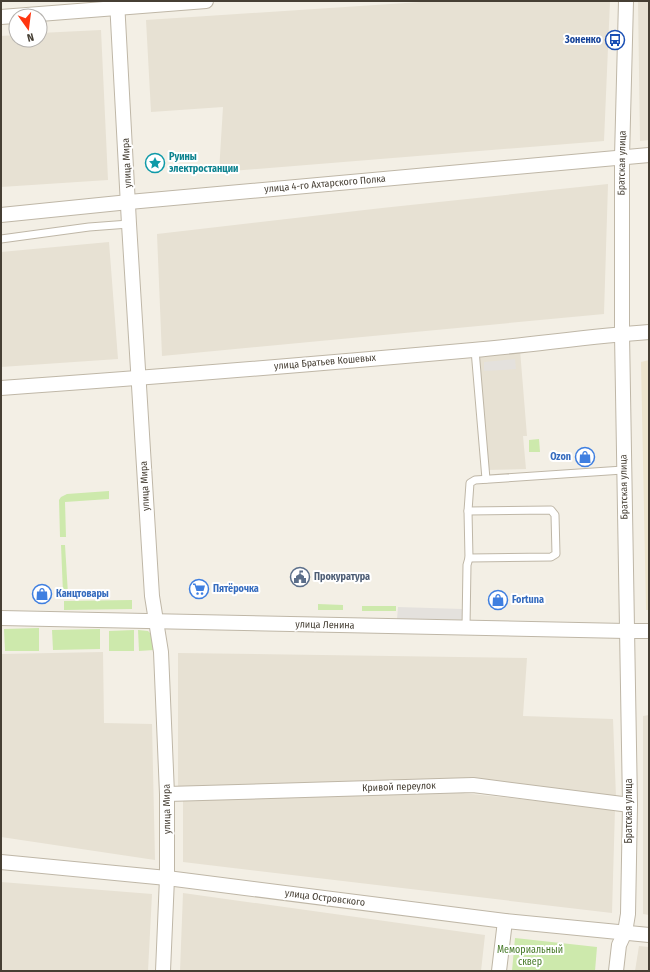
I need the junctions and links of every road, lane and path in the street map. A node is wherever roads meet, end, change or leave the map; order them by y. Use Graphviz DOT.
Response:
graph roads {
  1 [pos="206,1"];
  2 [pos="626,1"];
  3 [pos="117,5"];
  4 [pos="1,17"];
  5 [pos="649,155"];
  6 [pos="622,157"];
  7 [pos="129,202"];
  8 [pos="1,215"];
  9 [pos="129,224"];
  10 [pos="1,239"];
  11 [pos="649,332"];
  12 [pos="622,334"];
  13 [pos="475,350"];
  14 [pos="139,378"];
  15 [pos="1,388"];
  16 [pos="623,470"];
  17 [pos="486,479"];
  18 [pos="468,512"];
  19 [pos="469,558"];
  20 [pos="1,618"];
  21 [pos="156,621"];
  22 [pos="466,627"];
  23 [pos="649,630"];
  24 [pos="626,631"];
  25 [pos="167,794"];
  26 [pos="630,805"];
  27 [pos="1,862"];
  28 [pos="167,878"];
  29 [pos="505,921"];
  30 [pos="625,932"];
  31 [pos="649,935"];
  32 [pos="163,971"];
  33 [pos="499,971"];
  34 [pos="616,971"];
  1 -- 3 [label="street"];
  2 -- 6 [label="street, Братская улица"];
  3 -- 4 [label="street"];
  3 -- 7 [label="street, улица Мира"];
  5 -- 6 [label="street, улица 4-го Ахтарского Полка"];
  6 -- 7 [label="street, улица 4-го Ахтарского Полка"];
  6 -- 12 [label="street, Братская улица"];
  7 -- 8 [label="street, улица 4-го Ахтарского Полка"];
  7 -- 9 [label="street, улица Мира"];
  9 -- 10 [label="lane"];
  9 -- 14 [label="street, улица Мира"];
  11 -- 12 [label="street, улица Братьев Кошевых"];
  12 -- 13 [label="street, улица Братьев Кошевых"];
  12 -- 16 [label="street, Братская улица"];
  13 -- 14 [label="street, улица Братьев Кошевых"];
  13 -- 17 [label="lane"];
  14 -- 15 [label="street, улица Братьев Кошевых"];
  14 -- 21 [label="street, улица Мира"];
  16 -- 17 [label="lane"];
  16 -- 24 [label="street, Братская улица"];
  17 -- 18 [label="lane"];
  18 -- 19 [label="lane"];
  18 -- 19 [label="lane"];
  19 -- 22 [label="lane"];
  20 -- 21 [label="street, улица Ленина"];
  21 -- 22 [label="street, улица Ленина"];
  21 -- 25 [label="street, улица Мира"];
  22 -- 24 [label="street, улица Ленина"];
  23 -- 24 [label="street, улица Ленина"];
  24 -- 26 [label="street, Братская улица"];
  25 -- 26 [label="street, Кривой переулок"];
  25 -- 28 [label="street, улица Мира"];
  26 -- 30 [label="street, Братская улица"];
  27 -- 28 [label="street, улица Островского"];
  28 -- 29 [label="street, улица Островского"];
  28 -- 32 [label="street, улица Мира"];
  29 -- 30 [label="street, улица Островского"];
  29 -- 33 [label="street"];
  30 -- 31 [label="street, улица Островского"];
  30 -- 34 [label="street, Братская улица"];
}
